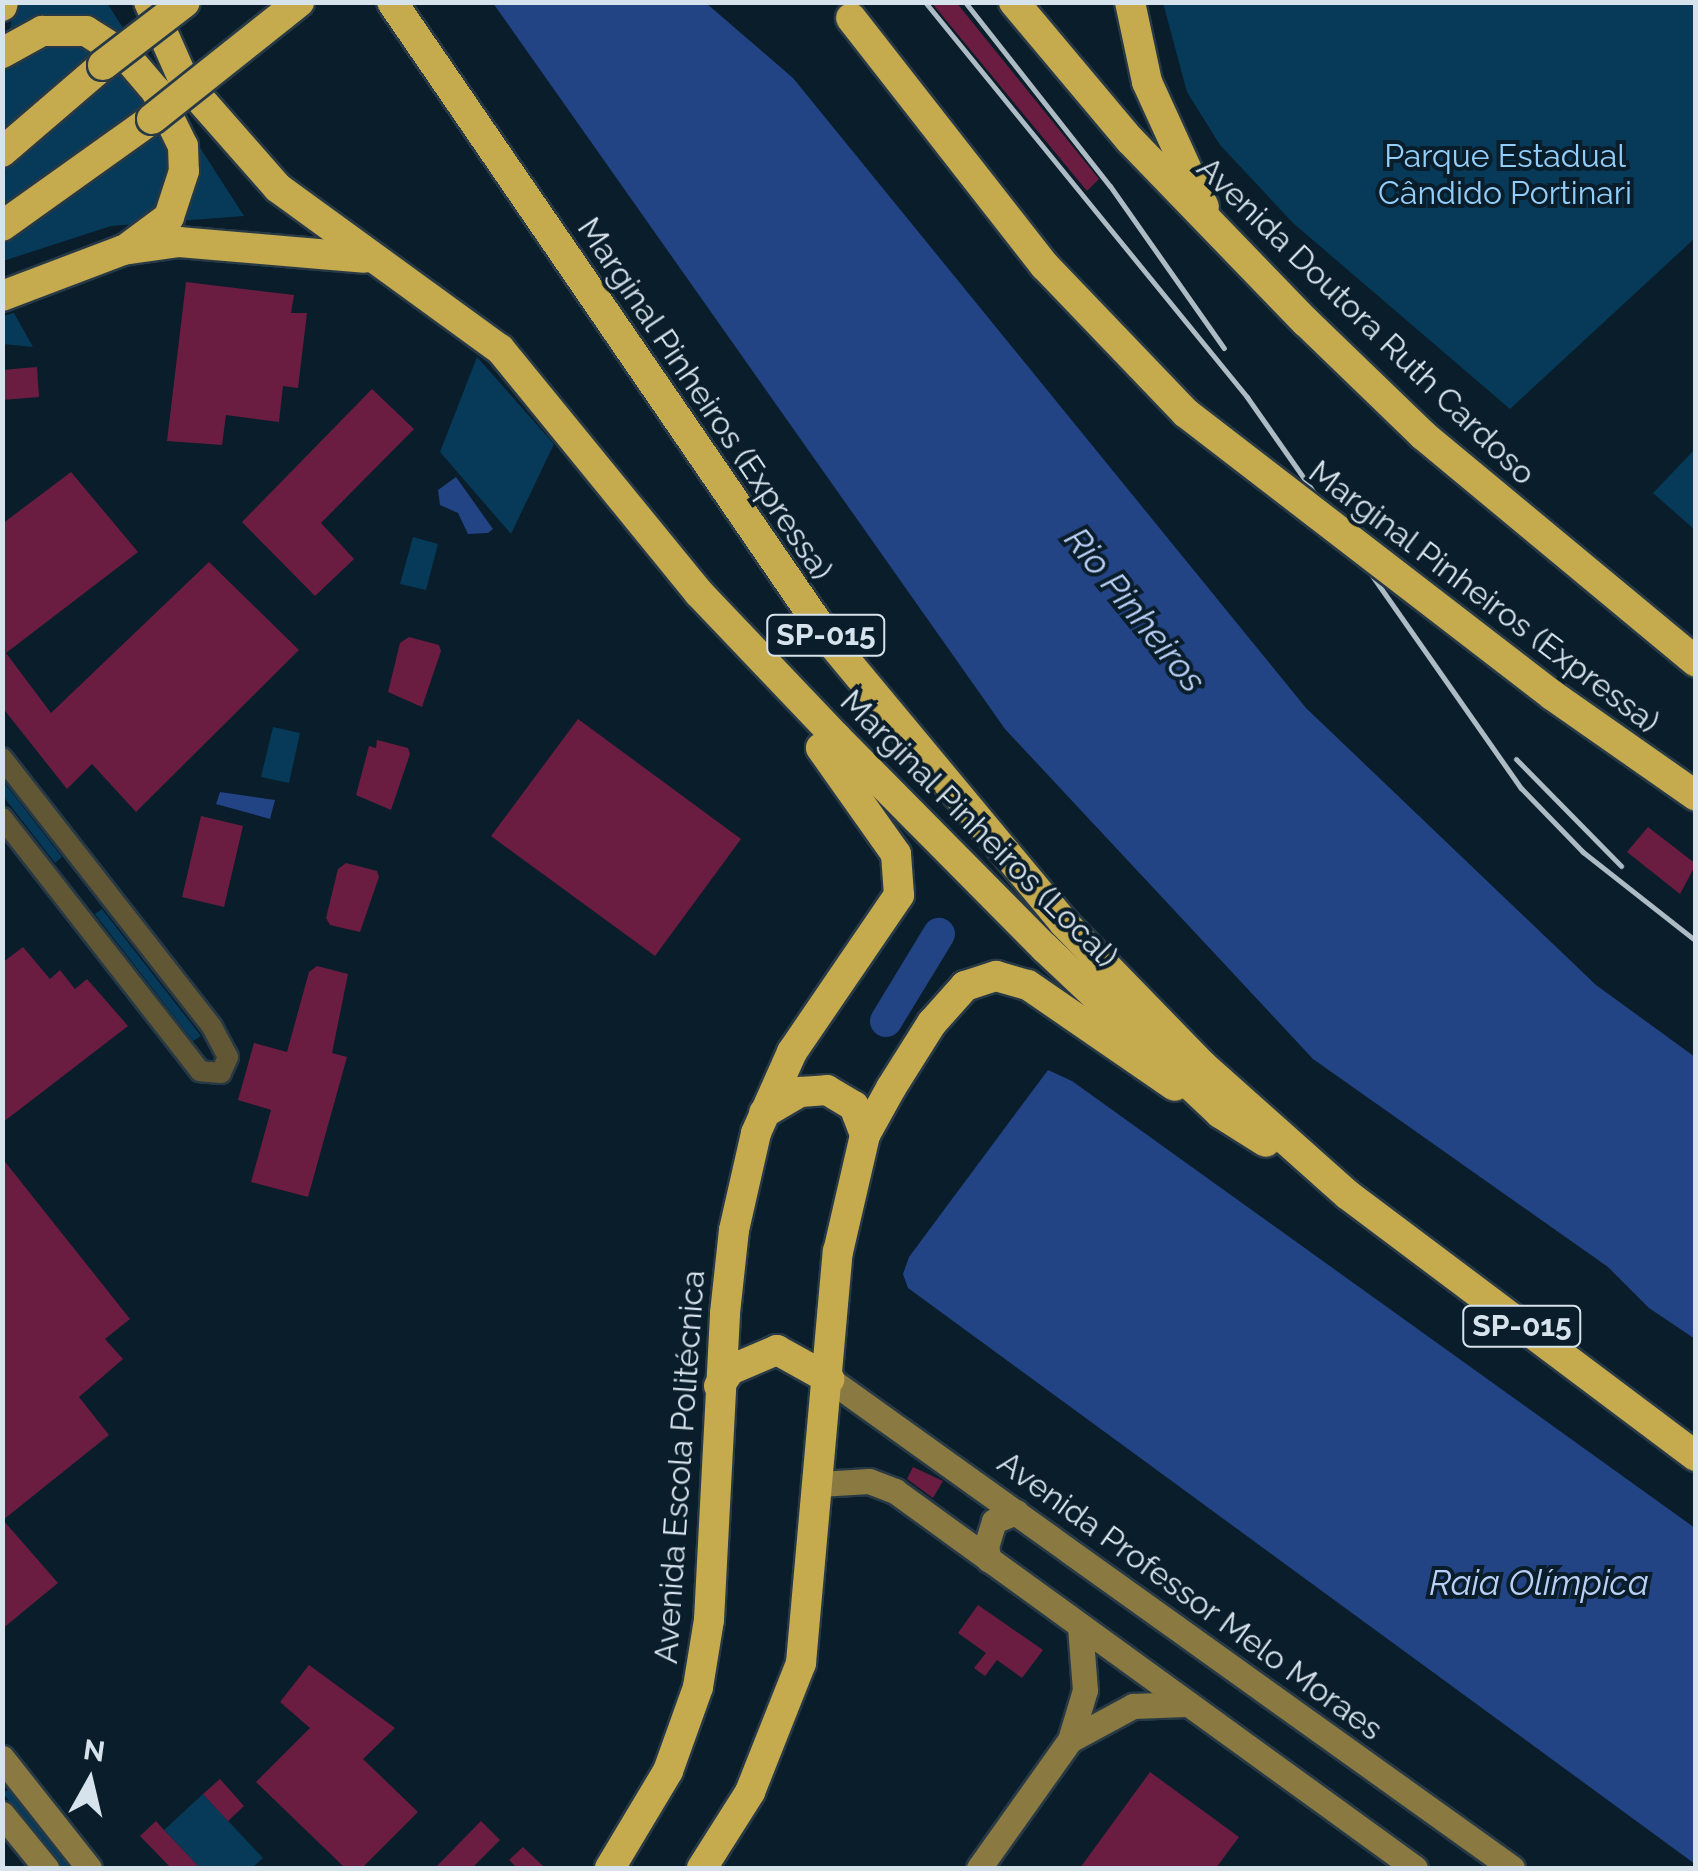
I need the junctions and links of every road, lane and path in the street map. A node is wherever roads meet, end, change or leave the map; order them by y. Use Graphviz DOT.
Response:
graph roads {
  1 [pos="149,2"];
  2 [pos="185,2"];
  3 [pos="299,2"];
  4 [pos="392,2"];
  5 [pos="1014,2"];
  6 [pos="1130,2"];
  7 [pos="845,10"];
  8 [pos="2,53"];
  9 [pos="4,151"];
  10 [pos="1210,224"];
  11 [pos="2,226"];
  12 [pos="123,250"];
  13 [pos="370,259"];
  14 [pos="2,296"];
  15 [pos="699,593"];
  16 [pos="1696,662"];
  17 [pos="2,758"];
  18 [pos="1696,796"];
  19 [pos="2,818"];
  20 [pos="90,871"];
  21 [pos="62,895"];
  22 [pos="1220,1113"];
  23 [pos="764,1114"];
  24 [pos="866,1135"];
  25 [pos="1348,1195"];
  26 [pos="829,1379"];
  27 [pos="719,1386"];
  28 [pos="1696,1456"];
  29 [pos="819,1484"];
  30 [pos="1016,1512"];
  31 [pos="990,1560"];
  32 [pos="1080,1626"];
  33 [pos="1185,1704"];
  34 [pos="1070,1740"];
  35 [pos="2,1758"];
  36 [pos="2,1814"];
  37 [pos="46,1868"];
  38 [pos="89,1868"];
  39 [pos="610,1868"];
  40 [pos="702,1868"];
  41 [pos="978,1868"];
  42 [pos="1415,1868"];
  43 [pos="1512,1868"];
  1 -- 13 [label="highway, Marginal Pinheiros (Local)"];
  2 -- 9 [label="highway, bridge"];
  3 -- 11 [label="highway, bridge"];
  4 -- 25 [label="highway, Marginal Pinheiros (Expressa) / SP-015"];
  5 -- 10 [label="highway, Avenida Doutora Ruth Cardoso"];
  6 -- 10 [label="highway"];
  7 -- 18 [label="highway, Marginal Pinheiros (Expressa), bridge"];
  8 -- 12 [label="highway"];
  10 -- 16 [label="highway, Avenida Doutora Ruth Cardoso"];
  12 -- 13 [label="highway"];
  12 -- 14 [label="highway"];
  13 -- 15 [label="highway, Marginal Pinheiros (Local)"];
  15 -- 22 [label="highway, Marginal Pinheiros (Local)"];
  15 -- 23 [label="highway, Avenida Escola Politécnica"];
  17 -- 20 [label="street"];
  19 -- 21 [label="street"];
  20 -- 21 [label="street"];
  20 -- 21 [label="street"];
  22 -- 24 [label="highway"];
  22 -- 25 [label="highway, Marginal Pinheiros (Local)"];
  23 -- 24 [label="highway"];
  23 -- 27 [label="highway, Avenida Escola Politécnica"];
  24 -- 26 [label="highway"];
  25 -- 28 [label="highway, Marginal Pinheiros (Expressa) / SP-015"];
  26 -- 27 [label="highway"];
  26 -- 29 [label="highway"];
  26 -- 30 [label="street, Avenida Professor Melo Moraes"];
  27 -- 39 [label="highway, Avenida Escola Politécnica"];
  29 -- 31 [label="street"];
  29 -- 40 [label="highway"];
  30 -- 31 [label="street"];
  30 -- 43 [label="street, Avenida Professor Melo Moraes"];
  31 -- 32 [label="street"];
  32 -- 33 [label="street"];
  32 -- 34 [label="street"];
  33 -- 34 [label="street"];
  33 -- 42 [label="street"];
  34 -- 41 [label="street"];
  35 -- 38 [label="street"];
  36 -- 37 [label="street"];
}
